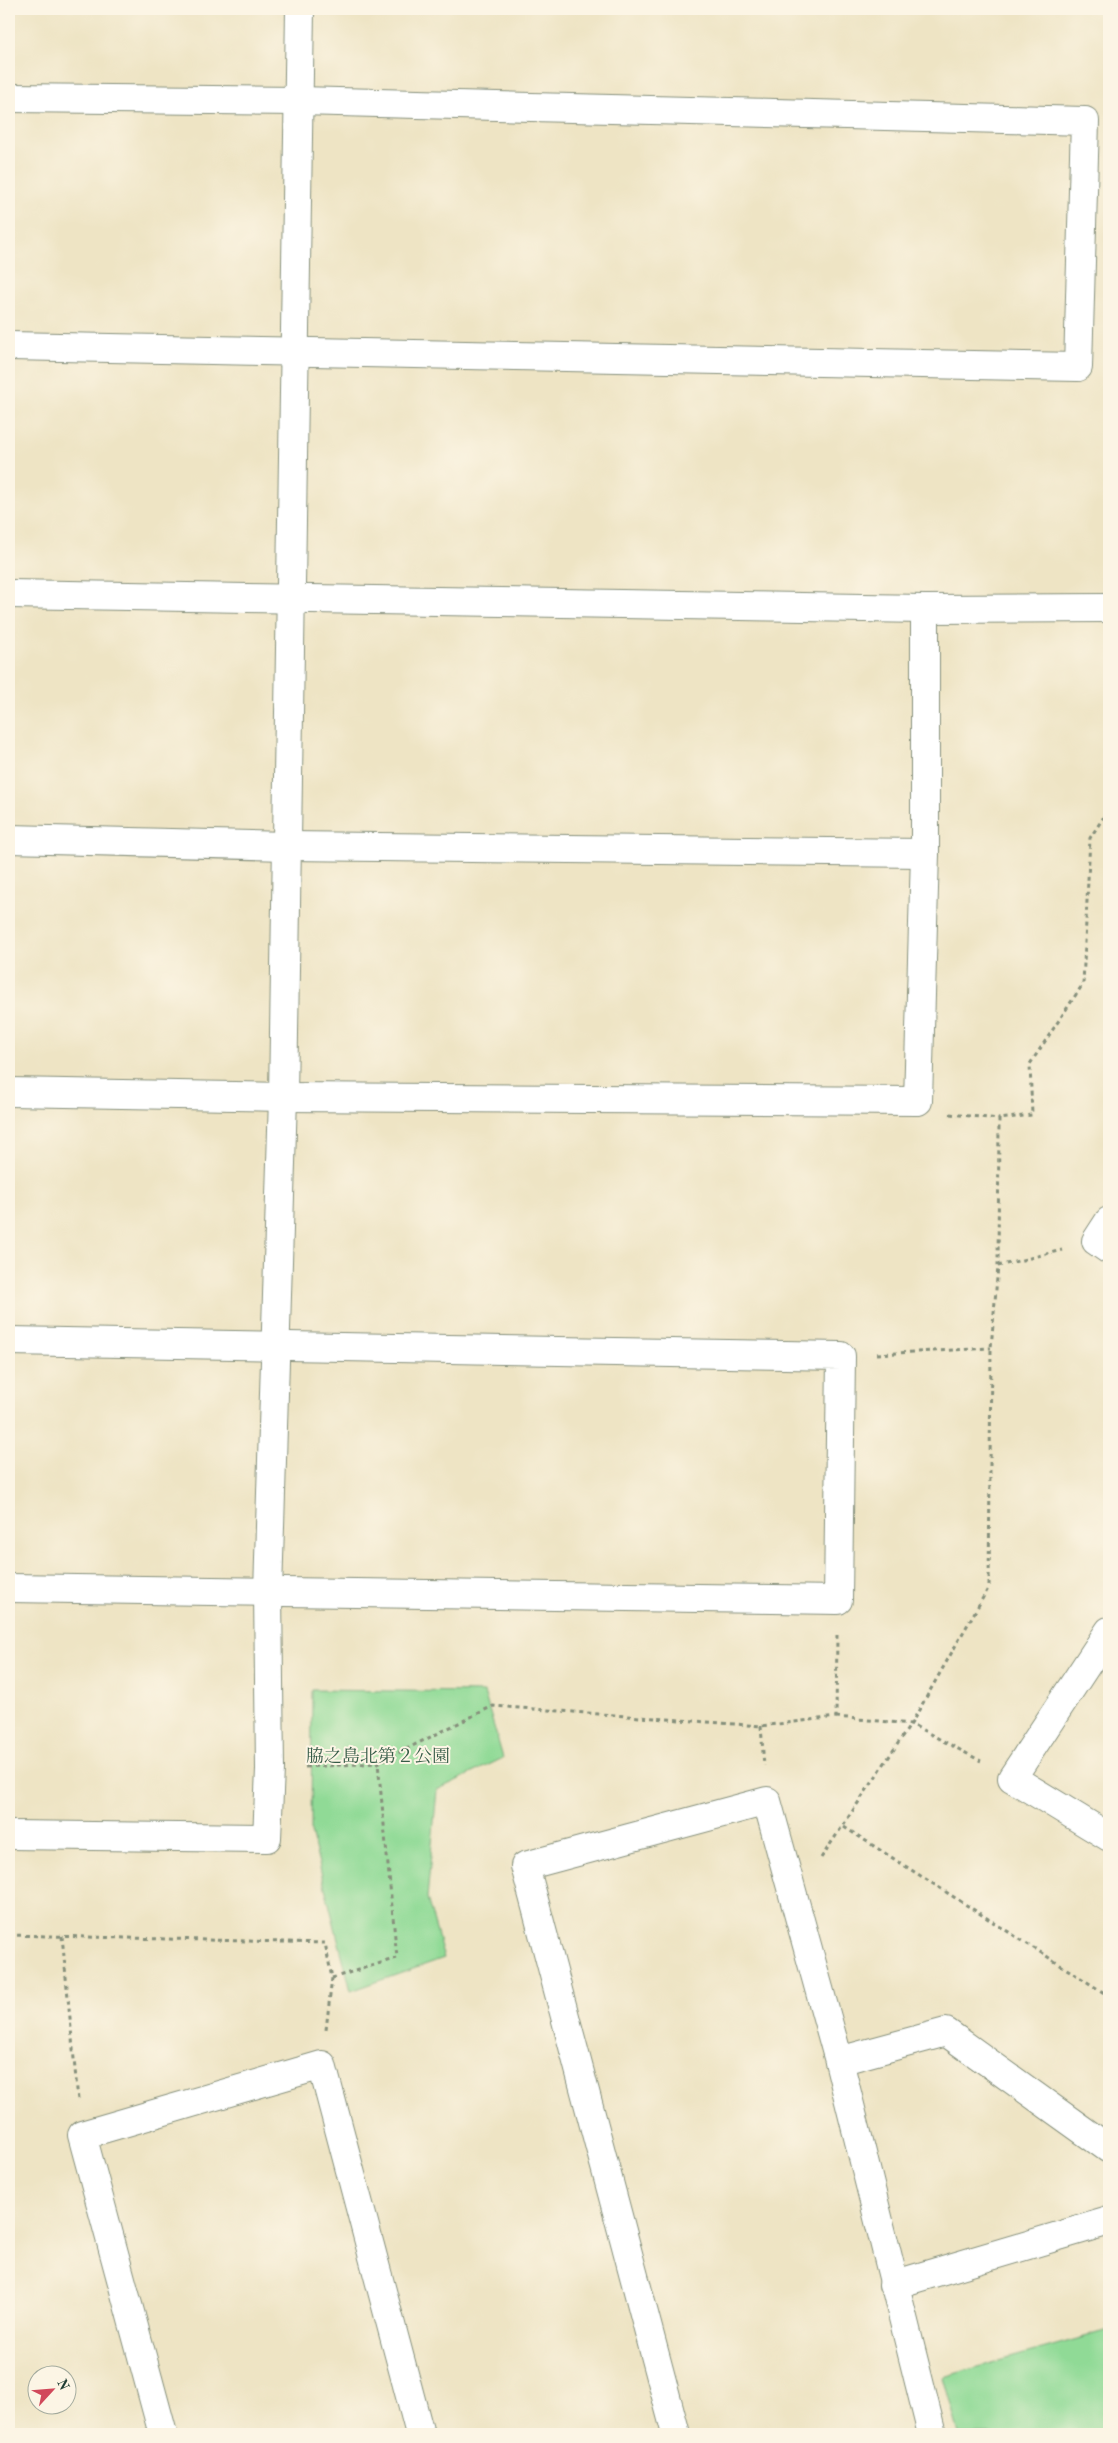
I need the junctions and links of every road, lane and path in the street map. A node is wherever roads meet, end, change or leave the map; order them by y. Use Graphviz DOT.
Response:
graph roads {
  1 [pos="300,9"];
  2 [pos="9,98"];
  3 [pos="299,101"];
  4 [pos="9,346"];
  5 [pos="293,353"];
  6 [pos="9,594"];
  7 [pos="289,598"];
  8 [pos="1109,608"];
  9 [pos="925,609"];
  10 [pos="1109,809"];
  11 [pos="9,839"];
  12 [pos="286,846"];
  13 [pos="925,854"];
  14 [pos="9,1092"];
  15 [pos="283,1097"];
  16 [pos="918,1101"];
  17 [pos="999,1119"];
  18 [pos="1105,1237"];
  19 [pos="998,1266"];
  20 [pos="9,1340"];
  21 [pos="276,1345"];
  22 [pos="991,1348"];
  23 [pos="841,1356"];
  24 [pos="9,1588"];
  25 [pos="268,1592"];
  26 [pos="838,1600"];
  27 [pos="1109,1631"];
  28 [pos="836,1717"];
  29 [pos="911,1724"];
  30 [pos="378,1763"];
  31 [pos="270,1769"];
  32 [pos="1012,1778"];
  33 [pos="844,1827"];
  34 [pos="9,1835"];
  35 [pos="1109,1837"];
  36 [pos="793,1898"];
  37 [pos="9,1935"];
  38 [pos="62,1936"];
  39 [pos="332,1978"];
  40 [pos="1109,1996"];
  41 [pos="839,2061"];
  42 [pos="322,2065"];
  43 [pos="82,2135"];
  44 [pos="1109,2149"];
  45 [pos="1109,2221"];
  46 [pos="893,2285"];
  47 [pos="163,2434"];
  48 [pos="420,2434"];
  49 [pos="676,2434"];
  50 [pos="932,2434"];
  1 -- 3 [label="street"];
  2 -- 3 [label="street"];
  3 -- 5 [label="street"];
  3 -- 5 [label="street"];
  4 -- 5 [label="street"];
  5 -- 7 [label="street"];
  6 -- 7 [label="street"];
  7 -- 9 [label="street"];
  7 -- 12 [label="street"];
  8 -- 9 [label="street"];
  9 -- 13 [label="street"];
  10 -- 17 [label="path"];
  11 -- 12 [label="street"];
  12 -- 13 [label="street"];
  12 -- 15 [label="street"];
  13 -- 16 [label="street"];
  14 -- 15 [label="street"];
  15 -- 16 [label="street"];
  15 -- 21 [label="street"];
  16 -- 17 [label="path"];
  17 -- 19 [label="path"];
  18 -- 19 [label="path"];
  19 -- 22 [label="path"];
  20 -- 21 [label="street"];
  21 -- 23 [label="street"];
  21 -- 25 [label="street"];
  22 -- 23 [label="path"];
  22 -- 29 [label="path"];
  23 -- 26 [label="street"];
  24 -- 25 [label="street"];
  25 -- 26 [label="street"];
  25 -- 31 [label="street"];
  26 -- 28 [label="path"];
  27 -- 32 [label="street"];
  28 -- 29 [label="path"];
  28 -- 30 [label="path"];
  29 -- 32 [label="path"];
  29 -- 33 [label="path"];
  30 -- 31 [label="path"];
  30 -- 39 [label="path"];
  31 -- 34 [label="street"];
  32 -- 35 [label="street"];
  33 -- 36 [label="path"];
  33 -- 40 [label="path"];
  36 -- 41 [label="street"];
  36 -- 49 [label="street"];
  37 -- 38 [label="path"];
  38 -- 39 [label="path"];
  38 -- 43 [label="path"];
  39 -- 42 [label="path"];
  41 -- 44 [label="street"];
  41 -- 46 [label="street"];
  42 -- 43 [label="street"];
  42 -- 48 [label="street"];
  43 -- 47 [label="street"];
  45 -- 46 [label="street"];
  46 -- 50 [label="street"];
}
